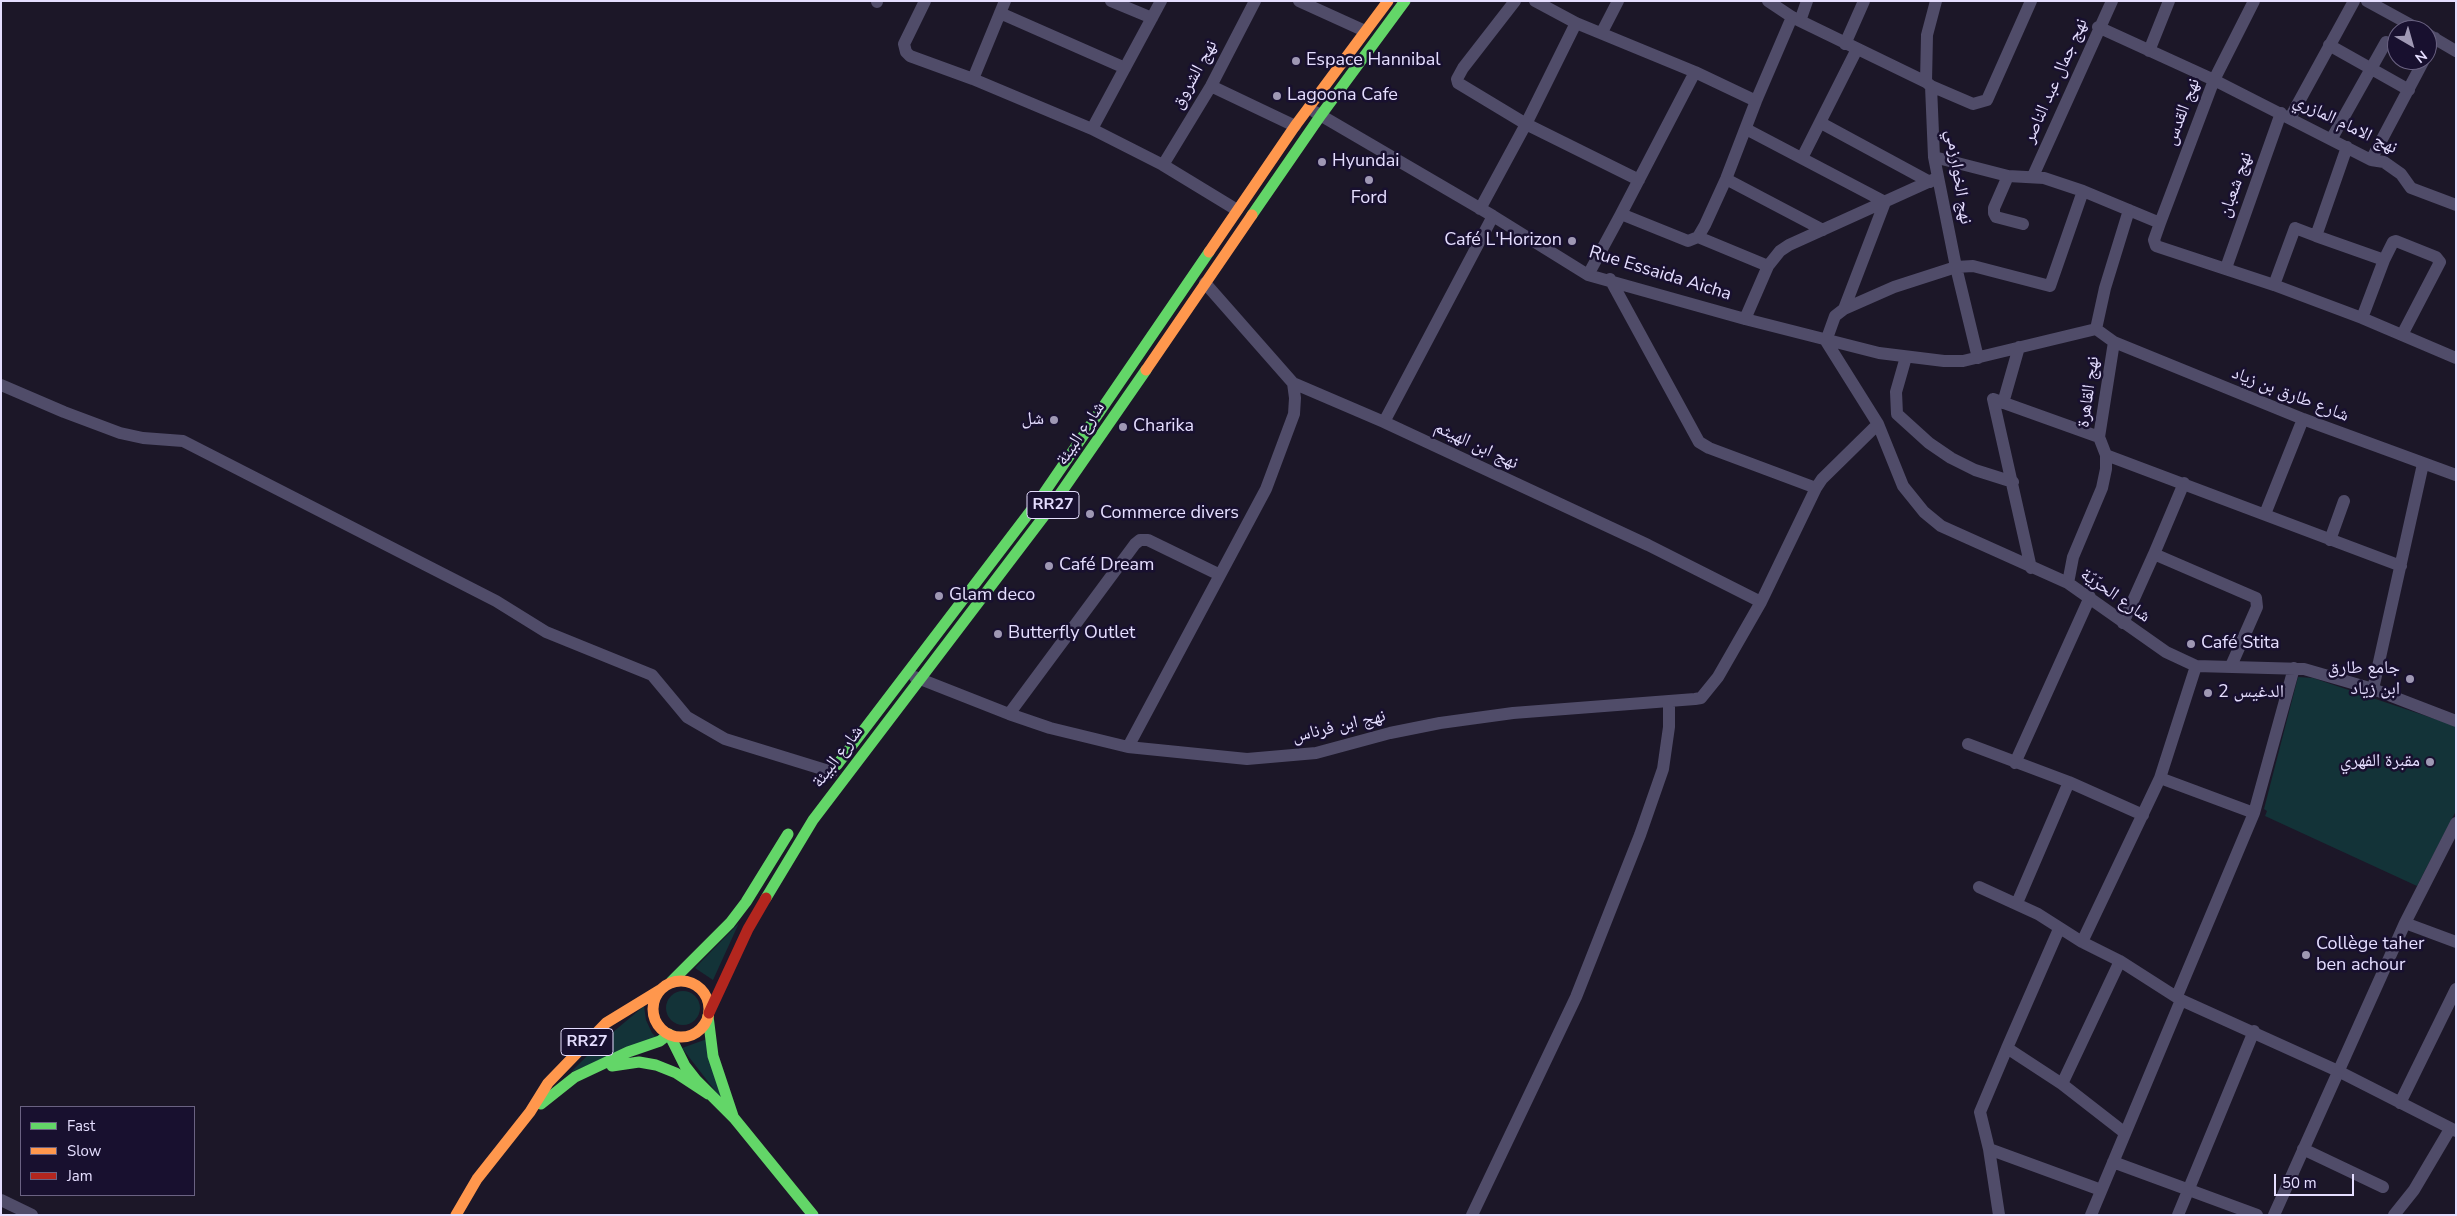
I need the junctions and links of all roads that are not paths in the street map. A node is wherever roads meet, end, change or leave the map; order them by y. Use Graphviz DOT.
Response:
graph roads {
  1 [pos="925,1"];
  2 [pos="1111,1"];
  3 [pos="1161,1"];
  4 [pos="1255,1"];
  5 [pos="1299,1"];
  6 [pos="1388,1"];
  7 [pos="1405,1"];
  8 [pos="1515,1"];
  9 [pos="1534,1"];
  10 [pos="1618,1"];
  11 [pos="1768,1"];
  12 [pos="1807,1"];
  13 [pos="1864,1"];
  14 [pos="1936,1"];
  15 [pos="2031,1"];
  16 [pos="2112,1"];
  17 [pos="2169,1"];
  18 [pos="2254,1"];
  19 [pos="2354,1"];
  20 [pos="2374,3"];
  21 [pos="1003,7"];
  22 [pos="1152,18"];
  23 [pos="1796,19"];
  24 [pos="2403,20"];
  25 [pos="1576,23"];
  26 [pos="2098,28"];
  27 [pos="1365,32"];
  28 [pos="1602,32"];
  29 [pos="2437,40"];
  30 [pos="2386,42"];
  31 [pos="2329,45"];
  32 [pos="1851,46"];
  33 [pos="2149,51"];
  34 [pos="2456,51"];
  35 [pos="1125,68"];
  36 [pos="2370,68"];
  37 [pos="2419,70"];
  38 [pos="1695,72"];
  39 [pos="973,79"];
  40 [pos="2214,80"];
  41 [pos="1928,84"];
  42 [pos="1211,86"];
  43 [pos="2409,90"];
  44 [pos="1756,101"];
  45 [pos="1308,109"];
  46 [pos="1321,116"];
  47 [pos="2285,116"];
  48 [pos="1821,122"];
  49 [pos="1526,124"];
  50 [pos="1295,126"];
  51 [pos="1092,129"];
  52 [pos="1746,129"];
  53 [pos="2332,138"];
  54 [pos="2347,147"];
  55 [pos="1934,157"];
  56 [pos="1802,158"];
  57 [pos="2372,160"];
  58 [pos="1163,165"];
  59 [pos="2008,176"];
  60 [pos="2033,176"];
  61 [pos="1726,179"];
  62 [pos="1640,180"];
  63 [pos="1934,180"];
  64 [pos="2083,191"];
  65 [pos="1885,202"];
  66 [pos="2456,205"];
  67 [pos="1480,209"];
  68 [pos="1237,210"];
  69 [pos="2129,210"];
  70 [pos="1620,214"];
  71 [pos="1493,216"];
  72 [pos="2160,223"];
  73 [pos="2023,224"];
  74 [pos="1823,230"];
  75 [pos="2316,236"];
  76 [pos="1698,237"];
  77 [pos="2384,260"];
  78 [pos="1768,266"];
  79 [pos="1956,267"];
  80 [pos="2226,268"];
  81 [pos="1588,275"];
  82 [pos="1610,279"];
  83 [pos="1206,283"];
  84 [pos="2274,285"];
  85 [pos="1844,309"];
  86 [pos="2362,318"];
  87 [pos="1745,319"];
  88 [pos="2096,329"];
  89 [pos="2402,333"];
  90 [pos="1826,341"];
  91 [pos="2114,342"];
  92 [pos="2019,347"];
  93 [pos="1906,357"];
  94 [pos="1978,358"];
  95 [pos="2456,358"];
  96 [pos="1293,383"];
  97 [pos="1,385"];
  98 [pos="1998,401"];
  99 [pos="2303,419"];
  100 [pos="1384,422"];
  101 [pos="1878,424"];
  102 [pos="2099,437"];
  103 [pos="2106,455"];
  104 [pos="2423,464"];
  105 [pos="2456,475"];
  106 [pos="2013,482"];
  107 [pos="2184,483"];
  108 [pos="1816,488"];
  109 [pos="2344,501"];
  110 [pos="2266,514"];
  111 [pos="2330,540"];
  112 [pos="2154,554"];
  113 [pos="2401,566"];
  114 [pos="2032,568"];
  115 [pos="1220,575"];
  116 [pos="2068,583"];
  117 [pos="2090,597"];
  118 [pos="1761,602"];
  119 [pos="2123,623"];
  120 [pos="2196,666"];
  121 [pos="2232,666"];
  122 [pos="2294,668"];
  123 [pos="905,674"];
  124 [pos="922,680"];
  125 [pos="2373,689"];
  126 [pos="1670,700"];
  127 [pos="1009,714"];
  128 [pos="2456,721"];
  129 [pos="1968,744"];
  130 [pos="1128,748"];
  131 [pos="2015,763"];
  132 [pos="829,776"];
  133 [pos="2160,778"];
  134 [pos="2069,782"];
  135 [pos="2254,813"];
  136 [pos="2143,815"];
  137 [pos="2456,824"];
  138 [pos="793,828"];
  139 [pos="1979,887"];
  140 [pos="2016,903"];
  141 [pos="2405,923"];
  142 [pos="2059,929"];
  143 [pos="2082,942"];
  144 [pos="2456,942"];
  145 [pos="2120,961"];
  146 [pos="671,982"];
  147 [pos="2456,989"];
  148 [pos="660,990"];
  149 [pos="2179,998"];
  150 [pos="708,1014"];
  151 [pos="2254,1031"];
  152 [pos="669,1034"];
  153 [pos="2007,1048"];
  154 [pos="2338,1071"];
  155 [pos="2062,1084"];
  156 [pos="560,1089"];
  157 [pos="708,1094"];
  158 [pos="2400,1104"];
  159 [pos="530,1112"];
  160 [pos="734,1118"];
  161 [pos="2453,1130"];
  162 [pos="2125,1133"];
  163 [pos="1989,1149"];
  164 [pos="2303,1149"];
  165 [pos="2113,1162"];
  166 [pos="2383,1187"];
  167 [pos="2101,1190"];
  168 [pos="2188,1190"];
  169 [pos="1,1200"];
  170 [pos="32,1215"];
  171 [pos="456,1215"];
  172 [pos="813,1215"];
  173 [pos="1472,1215"];
  174 [pos="1999,1215"];
  175 [pos="2091,1215"];
  176 [pos="2178,1215"];
  177 [pos="2257,1215"];
  178 [pos="2274,1215"];
  179 [pos="2394,1215"];
  1 -- 39 [label="street"];
  2 -- 22 [label="street"];
  3 -- 22 [label="street"];
  4 -- 42 [label="street, نهج الشروق"];
  5 -- 27 [label="street"];
  6 -- 27 [label="main road, شارع البيئة / RR27"];
  7 -- 46 [label="main road, شارع البيئة / RR27"];
  8 -- 49 [label="street"];
  9 -- 25 [label="street"];
  10 -- 28 [label="street"];
  11 -- 23 [label="street"];
  12 -- 23 [label="street"];
  13 -- 32 [label="street"];
  14 -- 41 [label="street, نهج الخوارزمي"];
  15 -- 41 [label="street"];
  16 -- 26 [label="street, نهج جمال عبد الناصر"];
  17 -- 33 [label="street"];
  18 -- 40 [label="street, نهج القدس"];
  19 -- 31 [label="street, نهج شعبان"];
  20 -- 24 [label="street"];
  21 -- 35 [label="street"];
  21 -- 39 [label="street"];
  22 -- 35 [label="street"];
  23 -- 32 [label="street"];
  23 -- 44 [label="street"];
  25 -- 28 [label="street"];
  25 -- 49 [label="street"];
  26 -- 33 [label="street, نهج الامام المازري"];
  26 -- 60 [label="street, نهج جمال عبد الناصر"];
  27 -- 45 [label="main road, شارع البيئة / RR27"];
  28 -- 38 [label="street"];
  29 -- 34 [label="street"];
  30 -- 36 [label="street"];
  31 -- 36 [label="street"];
  31 -- 47 [label="street, نهج شعبان"];
  32 -- 41 [label="street"];
  32 -- 48 [label="street"];
  33 -- 40 [label="street, نهج الامام المازري"];
  35 -- 51 [label="street"];
  36 -- 43 [label="street"];
  36 -- 53 [label="street"];
  37 -- 43 [label="street"];
  38 -- 44 [label="street"];
  38 -- 62 [label="street"];
  39 -- 51 [label="street"];
  40 -- 47 [label="street, نهج الامام المازري"];
  40 -- 72 [label="street, نهج القدس"];
  41 -- 55 [label="street, نهج الخوارزمي"];
  42 -- 50 [label="street"];
  42 -- 58 [label="street, نهج الشروق"];
  43 -- 57 [label="street"];
  44 -- 52 [label="street"];
  45 -- 46 [label="street, Rue Essaida Aicha"];
  45 -- 50 [label="main road, شارع البيئة / RR27"];
  46 -- 67 [label="street, Rue Essaida Aicha"];
  46 -- 83 [label="main road, شارع البيئة / RR27"];
  47 -- 53 [label="street, نهج الامام المازري"];
  47 -- 80 [label="street, نهج شعبان"];
  48 -- 56 [label="street"];
  48 -- 63 [label="street"];
  49 -- 62 [label="street"];
  49 -- 67 [label="street"];
  50 -- 68 [label="main road, شارع البيئة / RR27"];
  51 -- 58 [label="street"];
  52 -- 56 [label="street"];
  52 -- 61 [label="street"];
  53 -- 54 [label="street, نهج الامام المازري"];
  54 -- 57 [label="street, نهج الامام المازري"];
  54 -- 75 [label="street"];
  55 -- 59 [label="street"];
  55 -- 63 [label="street, نهج الخوارزمي"];
  56 -- 65 [label="street"];
  57 -- 66 [label="street, نهج الامام المازري"];
  58 -- 68 [label="street"];
  59 -- 60 [label="street"];
  59 -- 73 [label="street"];
  60 -- 64 [label="street"];
  61 -- 74 [label="street"];
  61 -- 76 [label="street"];
  62 -- 70 [label="street"];
  63 -- 65 [label="street"];
  63 -- 79 [label="street, نهج الخوارزمي"];
  64 -- 69 [label="street"];
  64 -- 79 [label="street"];
  65 -- 74 [label="street"];
  65 -- 85 [label="street"];
  67 -- 71 [label="street, Rue Essaida Aicha"];
  68 -- 123 [label="main road, شارع البيئة / RR27"];
  69 -- 72 [label="street"];
  69 -- 88 [label="street"];
  70 -- 76 [label="street"];
  70 -- 81 [label="street"];
  71 -- 81 [label="street, Rue Essaida Aicha"];
  71 -- 100 [label="street"];
  72 -- 80 [label="street, نهج القدس"];
  74 -- 78 [label="street"];
  75 -- 77 [label="street"];
  75 -- 84 [label="street"];
  76 -- 78 [label="street"];
  77 -- 86 [label="street"];
  77 -- 89 [label="street"];
  78 -- 87 [label="street"];
  79 -- 85 [label="street"];
  79 -- 94 [label="street, نهج الخوارزمي"];
  80 -- 84 [label="street"];
  81 -- 82 [label="street, Rue Essaida Aicha"];
  82 -- 87 [label="street, Rue Essaida Aicha"];
  82 -- 108 [label="street"];
  83 -- 96 [label="street, نهج ابن الهيثم"];
  83 -- 124 [label="main road, شارع البيئة / RR27"];
  84 -- 86 [label="street"];
  85 -- 90 [label="street"];
  86 -- 89 [label="street"];
  87 -- 90 [label="street, Rue Essaida Aicha"];
  88 -- 91 [label="street, نهج القاهرة"];
  88 -- 92 [label="street, Rue Essaida Aicha"];
  89 -- 95 [label="street"];
  90 -- 93 [label="street, Rue Essaida Aicha"];
  90 -- 101 [label="street, شارع الحرّيّة"];
  91 -- 99 [label="street, شارع طارق بن زياد"];
  91 -- 102 [label="street, نهج القاهرة"];
  92 -- 94 [label="street, Rue Essaida Aicha"];
  92 -- 98 [label="street"];
  93 -- 94 [label="street, Rue Essaida Aicha"];
  93 -- 106 [label="street"];
  96 -- 100 [label="street, نهج ابن الهيثم"];
  96 -- 115 [label="street"];
  97 -- 132 [label="street"];
  98 -- 102 [label="street"];
  98 -- 106 [label="street"];
  99 -- 104 [label="street, شارع طارق بن زياد"];
  99 -- 110 [label="street"];
  100 -- 118 [label="street, نهج ابن الهيثم"];
  101 -- 108 [label="street"];
  101 -- 114 [label="street, شارع الحرّيّة"];
  102 -- 103 [label="street, نهج القاهرة"];
  103 -- 107 [label="street"];
  103 -- 116 [label="street, نهج القاهرة"];
  104 -- 105 [label="street, شارع طارق بن زياد"];
  104 -- 113 [label="street"];
  106 -- 114 [label="street"];
  107 -- 110 [label="street"];
  107 -- 112 [label="street"];
  108 -- 118 [label="street"];
  109 -- 111 [label="street"];
  110 -- 111 [label="street"];
  111 -- 113 [label="street"];
  112 -- 119 [label="street"];
  112 -- 121 [label="street"];
  113 -- 125 [label="street"];
  114 -- 116 [label="street, شارع الحرّيّة"];
  115 -- 127 [label="street"];
  115 -- 130 [label="street"];
  116 -- 117 [label="street, شارع الحرّيّة"];
  117 -- 119 [label="street, شارع الحرّيّة"];
  117 -- 131 [label="street"];
  118 -- 126 [label="street, نهج ابن فرناس"];
  119 -- 120 [label="street, شارع الحرّيّة"];
  120 -- 121 [label="street, شارع الحرّيّة"];
  120 -- 133 [label="street"];
  121 -- 122 [label="street, شارع الحرّيّة"];
  122 -- 125 [label="street, شارع الحرّيّة"];
  122 -- 135 [label="street"];
  123 -- 124 [label="street, نهج ابن فرناس"];
  123 -- 132 [label="main road, شارع البيئة / RR27"];
  124 -- 127 [label="street, نهج ابن فرناس"];
  124 -- 150 [label="main road, شارع البيئة / RR27"];
  125 -- 128 [label="street, شارع الحرّيّة"];
  126 -- 130 [label="street, نهج ابن فرناس"];
  126 -- 173 [label="street"];
  127 -- 130 [label="street, نهج ابن فرناس"];
  129 -- 131 [label="street"];
  131 -- 134 [label="street"];
  133 -- 135 [label="street"];
  133 -- 136 [label="street"];
  134 -- 136 [label="street"];
  134 -- 140 [label="street"];
  135 -- 149 [label="street"];
  136 -- 143 [label="street"];
  137 -- 141 [label="street"];
  138 -- 146 [label="main road, RR27"];
  139 -- 140 [label="street"];
  140 -- 142 [label="street"];
  141 -- 144 [label="street"];
  141 -- 154 [label="street"];
  142 -- 143 [label="street"];
  142 -- 153 [label="street"];
  143 -- 145 [label="street"];
  145 -- 149 [label="street"];
  145 -- 155 [label="street"];
  146 -- 148 [label="main road, RR27"];
  146 -- 150 [label="main road"];
  147 -- 158 [label="street"];
  148 -- 152 [label="main road"];
  148 -- 159 [label="main road, RR27"];
  149 -- 151 [label="street"];
  149 -- 162 [label="street"];
  150 -- 152 [label="main road, RR27"];
  150 -- 160 [label="main road"];
  151 -- 154 [label="street"];
  151 -- 168 [label="street"];
  152 -- 156 [label="main road, RR27"];
  152 -- 157 [label="main road"];
  153 -- 155 [label="street"];
  153 -- 163 [label="street"];
  154 -- 158 [label="street"];
  154 -- 164 [label="street"];
  155 -- 162 [label="street"];
  156 -- 157 [label="main road"];
  156 -- 159 [label="main road, RR27"];
  157 -- 160 [label="main road"];
  158 -- 161 [label="street"];
  159 -- 171 [label="main road, RR27"];
  160 -- 172 [label="main road"];
  161 -- 179 [label="street"];
  162 -- 165 [label="street"];
  163 -- 167 [label="street"];
  163 -- 174 [label="street"];
  164 -- 166 [label="street"];
  164 -- 178 [label="street"];
  165 -- 167 [label="street"];
  165 -- 168 [label="street"];
  167 -- 175 [label="street"];
  168 -- 176 [label="street"];
  168 -- 177 [label="street"];
  169 -- 170 [label="street"];
}
